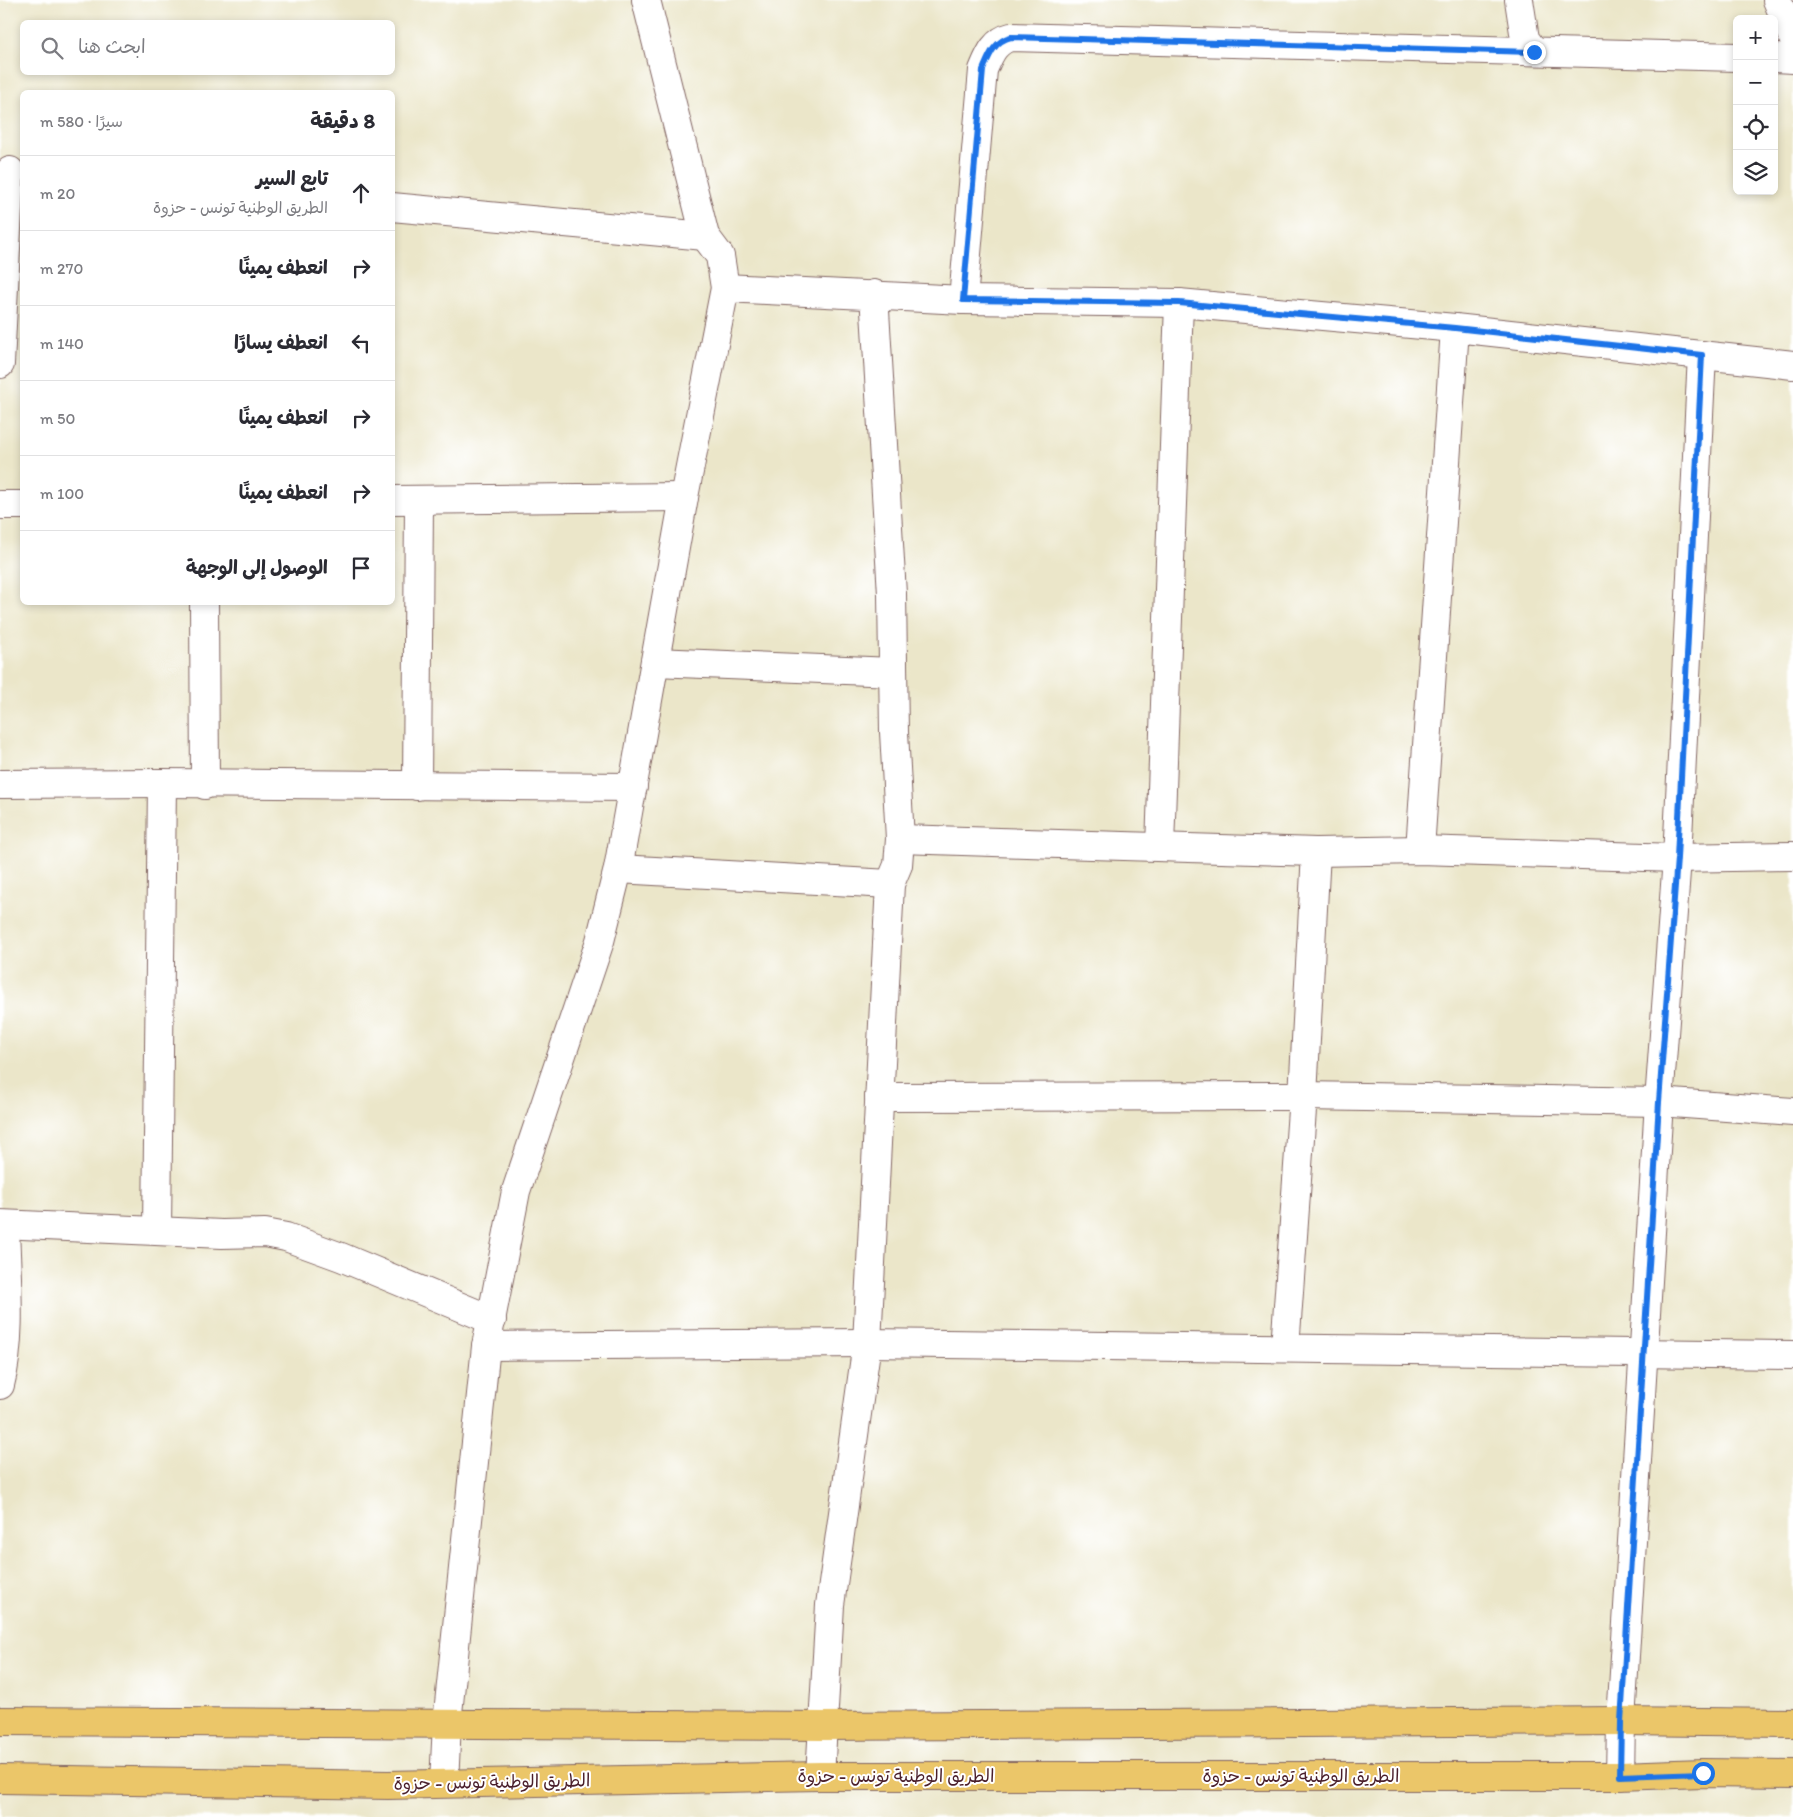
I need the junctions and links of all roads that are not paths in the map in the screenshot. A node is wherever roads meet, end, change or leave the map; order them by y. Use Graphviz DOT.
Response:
graph roads {
  1 [pos="646,0"];
  2 [pos="1519,0"];
  3 [pos="1777,0"];
  4 [pos="1793,38"];
  5 [pos="1534,52"];
  6 [pos="1733,57"];
  7 [pos="1778,58"];
  8 [pos="1793,58"];
  9 [pos="11,171"];
  10 [pos="395,207"];
  11 [pos="705,236"];
  12 [pos="725,288"];
  13 [pos="874,294"];
  14 [pos="963,300"];
  15 [pos="1179,303"];
  16 [pos="1455,328"];
  17 [pos="1702,355"];
  18 [pos="0,364"];
  19 [pos="1793,364"];
  20 [pos="684,497"];
  21 [pos="406,500"];
  22 [pos="0,505"];
  23 [pos="20,505"];
  24 [pos="204,605"];
  25 [pos="655,662"];
  26 [pos="893,672"];
  27 [pos="162,783"];
  28 [pos="0,784"];
  29 [pos="205,785"];
  30 [pos="417,786"];
  31 [pos="633,787"];
  32 [pos="900,839"];
  33 [pos="1160,847"];
  34 [pos="1420,850"];
  35 [pos="1316,852"];
  36 [pos="1793,856"];
  37 [pos="1677,858"];
  38 [pos="618,869"];
  39 [pos="890,884"];
  40 [pos="1303,1096"];
  41 [pos="879,1097"];
  42 [pos="1659,1102"];
  43 [pos="1793,1112"];
  44 [pos="2,1224"];
  45 [pos="157,1230"];
  46 [pos="492,1320"];
  47 [pos="867,1343"];
  48 [pos="486,1346"];
  49 [pos="1285,1348"];
  50 [pos="1644,1354"];
  51 [pos="1793,1355"];
  52 [pos="0,1385"];
  53 [pos="0,1721"];
  54 [pos="1621,1722"];
  55 [pos="1793,1722"];
  56 [pos="447,1723"];
  57 [pos="822,1726"];
  58 [pos="1793,1774"];
  59 [pos="820,1776"];
  60 [pos="1620,1776"];
  61 [pos="0,1779"];
  62 [pos="444,1783"];
  1 -- 11 [label="street"];
  2 -- 5 [label="street"];
  3 -- 4 [label="street"];
  5 -- 6 [label="street"];
  5 -- 14 [label="street"];
  7 -- 8 [label="street"];
  9 -- 18 [label="street"];
  10 -- 11 [label="street"];
  11 -- 12 [label="street"];
  12 -- 13 [label="street"];
  12 -- 20 [label="street"];
  13 -- 14 [label="street"];
  13 -- 26 [label="street"];
  14 -- 15 [label="street"];
  15 -- 16 [label="street"];
  15 -- 33 [label="street"];
  16 -- 17 [label="street"];
  16 -- 34 [label="street"];
  17 -- 19 [label="street"];
  17 -- 37 [label="street"];
  20 -- 21 [label="street"];
  20 -- 25 [label="street"];
  21 -- 30 [label="street"];
  22 -- 23 [label="street"];
  24 -- 29 [label="street"];
  25 -- 26 [label="street"];
  25 -- 31 [label="street"];
  26 -- 32 [label="street"];
  27 -- 28 [label="street"];
  27 -- 29 [label="street"];
  27 -- 45 [label="street"];
  29 -- 30 [label="street"];
  30 -- 31 [label="street"];
  31 -- 38 [label="street"];
  32 -- 33 [label="street"];
  32 -- 39 [label="street"];
  33 -- 35 [label="street"];
  34 -- 35 [label="street"];
  34 -- 37 [label="street"];
  35 -- 40 [label="street"];
  36 -- 37 [label="street"];
  37 -- 42 [label="street"];
  38 -- 39 [label="street"];
  38 -- 46 [label="street"];
  39 -- 41 [label="street"];
  40 -- 41 [label="street"];
  40 -- 42 [label="street"];
  40 -- 49 [label="street"];
  41 -- 47 [label="street"];
  42 -- 43 [label="street"];
  42 -- 50 [label="street"];
  44 -- 45 [label="street"];
  44 -- 52 [label="street"];
  45 -- 46 [label="street"];
  46 -- 48 [label="street"];
  47 -- 48 [label="street"];
  47 -- 49 [label="street"];
  47 -- 57 [label="street"];
  48 -- 56 [label="street"];
  49 -- 50 [label="street"];
  50 -- 51 [label="street"];
  50 -- 54 [label="street"];
  53 -- 56 [label="main road"];
  54 -- 55 [label="main road"];
  54 -- 57 [label="main road"];
  54 -- 60 [label="street"];
  56 -- 57 [label="main road"];
  56 -- 62 [label="street"];
  57 -- 59 [label="street"];
  58 -- 60 [label="main road, الطريق الوطنية تونس - حزوة"];
  59 -- 60 [label="main road, الطريق الوطنية تونس - حزوة"];
  59 -- 62 [label="main road, الطريق الوطنية تونس - حزوة"];
  61 -- 62 [label="main road, الطريق الوطنية تونس - حزوة"];
}
